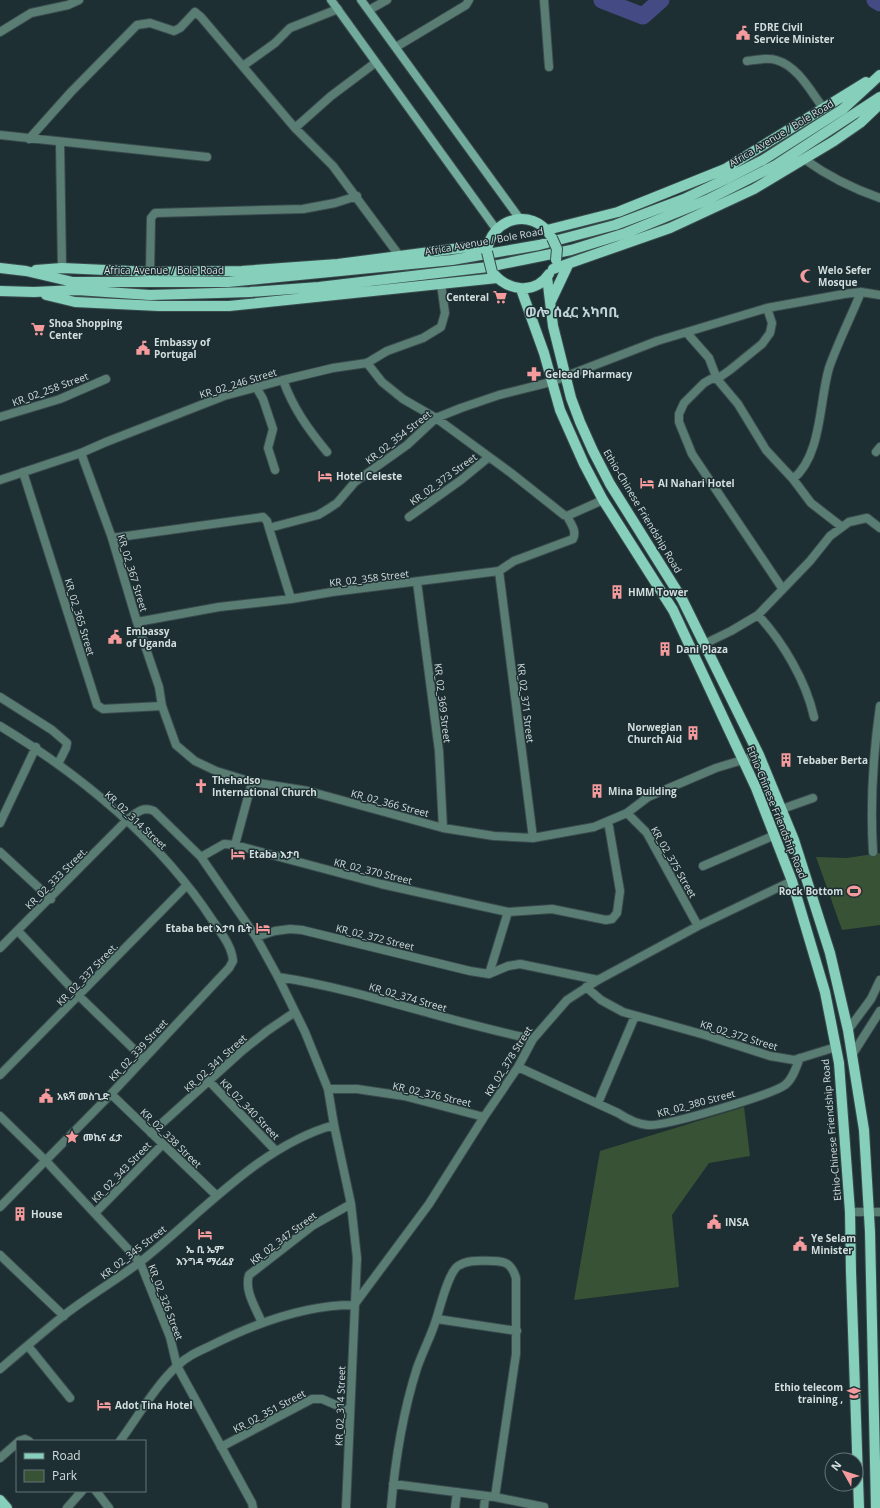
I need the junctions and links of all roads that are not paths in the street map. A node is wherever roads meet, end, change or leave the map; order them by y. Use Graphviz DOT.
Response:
graph roads {
  1 [pos="79,0"];
  2 [pos="331,0"];
  3 [pos="361,0"];
  4 [pos="386,0"];
  5 [pos="470,0"];
  6 [pos="544,0"];
  7 [pos="338,9"];
  8 [pos="369,10"];
  9 [pos="0,32"];
  10 [pos="396,47"];
  11 [pos="747,61"];
  12 [pos="375,63"];
  13 [pos="243,66"];
  14 [pos="549,67"];
  15 [pos="880,74"];
  16 [pos="880,97"];
  17 [pos="880,104"];
  18 [pos="824,109"];
  19 [pos="295,128"];
  20 [pos="0,135"];
  21 [pos="29,139"];
  22 [pos="60,142"];
  23 [pos="207,157"];
  24 [pos="804,159"];
  25 [pos="357,196"];
  26 [pos="880,198"];
  27 [pos="520,219"];
  28 [pos="496,228"];
  29 [pos="550,234"];
  30 [pos="487,250"];
  31 [pos="401,255"];
  32 [pos="555,264"];
  33 [pos="568,265"];
  34 [pos="0,268"];
  35 [pos="62,268"];
  36 [pos="26,271"];
  37 [pos="150,272"];
  38 [pos="495,275"];
  39 [pos="547,277"];
  40 [pos="480,280"];
  41 [pos="441,284"];
  42 [pos="521,289"];
  43 [pos="0,290"];
  44 [pos="34,292"];
  45 [pos="862,292"];
  46 [pos="880,295"];
  47 [pos="550,303"];
  48 [pos="527,304"];
  49 [pos="768,308"];
  50 [pos="687,333"];
  51 [pos="367,363"];
  52 [pos="566,375"];
  53 [pos="717,378"];
  54 [pos="106,379"];
  55 [pos="283,380"];
  56 [pos="552,382"];
  57 [pos="256,387"];
  58 [pos="0,417"];
  59 [pos="436,418"];
  60 [pos="327,452"];
  61 [pos="81,453"];
  62 [pos="489,457"];
  63 [pos="275,470"];
  64 [pos="23,472"];
  65 [pos="792,479"];
  66 [pos="0,480"];
  67 [pos="603,500"];
  68 [pos="568,516"];
  69 [pos="409,517"];
  70 [pos="842,527"];
  71 [pos="269,528"];
  72 [pos="880,528"];
  73 [pos="112,538"];
  74 [pos="499,571"];
  75 [pos="417,582"];
  76 [pos="782,588"];
  77 [pos="291,599"];
  78 [pos="758,615"];
  79 [pos="137,622"];
  80 [pos="704,644"];
  81 [pos="0,697"];
  82 [pos="162,706"];
  83 [pos="880,706"];
  84 [pos="814,718"];
  85 [pos="0,726"];
  86 [pos="176,745"];
  87 [pos="36,747"];
  88 [pos="759,754"];
  89 [pos="744,760"];
  90 [pos="58,764"];
  91 [pos="252,782"];
  92 [pos="813,798"];
  93 [pos="782,809"];
  94 [pos="627,813"];
  95 [pos="126,821"];
  96 [pos="608,822"];
  97 [pos="0,823"];
  98 [pos="443,828"];
  99 [pos="775,835"];
  100 [pos="533,838"];
  101 [pos="234,845"];
  102 [pos="0,852"];
  103 [pos="873,852"];
  104 [pos="201,857"];
  105 [pos="703,866"];
  106 [pos="792,881"];
  107 [pos="187,885"];
  108 [pos="50,898"];
  109 [pos="508,912"];
  110 [pos="698,926"];
  111 [pos="18,931"];
  112 [pos="256,937"];
  113 [pos="0,948"];
  114 [pos="232,954"];
  115 [pos="489,974"];
  116 [pos="278,977"];
  117 [pos="598,980"];
  118 [pos="880,980"];
  119 [pos="586,987"];
  120 [pos="79,996"];
  121 [pos="880,1011"];
  122 [pos="296,1012"];
  123 [pos="635,1016"];
  124 [pos="848,1030"];
  125 [pos="533,1039"];
  126 [pos="836,1047"];
  127 [pos="852,1054"];
  128 [pos="800,1058"];
  129 [pos="144,1059"];
  130 [pos="518,1067"];
  131 [pos="0,1075"];
  132 [pos="210,1082"];
  133 [pos="328,1089"];
  134 [pos="111,1094"];
  135 [pos="598,1103"];
  136 [pos="0,1116"];
  137 [pos="484,1117"];
  138 [pos="334,1125"];
  139 [pos="150,1133"];
  140 [pos="162,1145"];
  141 [pos="276,1150"];
  142 [pos="46,1161"];
  143 [pos="217,1196"];
  144 [pos="351,1204"];
  145 [pos="0,1207"];
  146 [pos="869,1211"];
  147 [pos="850,1212"];
  148 [pos="880,1212"];
  149 [pos="95,1213"];
  150 [pos="0,1255"];
  151 [pos="140,1262"];
  152 [pos="353,1305"];
  153 [pos="64,1316"];
  154 [pos="436,1319"];
  155 [pos="262,1323"];
  156 [pos="517,1331"];
  157 [pos="28,1346"];
  158 [pos="177,1366"];
  159 [pos="0,1368"];
  160 [pos="70,1398"];
  161 [pos="350,1411"];
  162 [pos="877,1430"];
  163 [pos="121,1440"];
  164 [pos="16,1444"];
  165 [pos="221,1447"];
  166 [pos="0,1458"];
  167 [pos="393,1484"];
  168 [pos="81,1492"];
  169 [pos="97,1492"];
  170 [pos="457,1492"];
  171 [pos="484,1497"];
  172 [pos="495,1497"];
  173 [pos="0,1500"];
  174 [pos="544,1507"];
  175 [pos="7,1508"];
  176 [pos="67,1508"];
  177 [pos="109,1508"];
  178 [pos="253,1508"];
  179 [pos="346,1508"];
  180 [pos="391,1508"];
  181 [pos="455,1508"];
  182 [pos="484,1508"];
  183 [pos="859,1508"];
  184 [pos="876,1508"];
  1 -- 9 [label="street"];
  2 -- 7 [label="main road"];
  3 -- 8 [label="main road"];
  4 -- 8 [label="street"];
  5 -- 10 [label="street"];
  6 -- 14 [label="street"];
  7 -- 12 [label="main road"];
  7 -- 13 [label="street"];
  8 -- 10 [label="main road"];
  10 -- 27 [label="main road"];
  11 -- 18 [label="street"];
  12 -- 19 [label="street"];
  12 -- 28 [label="main road"];
  13 -- 19 [label="street"];
  13 -- 21 [label="street"];
  15 -- 18 [label="main road, Africa Avenue / Bole Road"];
  15 -- 36 [label="main road, Africa Avenue / Bole Road"];
  16 -- 44 [label="main road"];
  17 -- 24 [label="main road"];
  18 -- 29 [label="main road, Africa Avenue / Bole Road"];
  19 -- 25 [label="street"];
  20 -- 21 [label="street"];
  21 -- 22 [label="street"];
  22 -- 23 [label="street"];
  22 -- 35 [label="street"];
  24 -- 26 [label="street"];
  24 -- 33 [label="main road"];
  25 -- 31 [label="street"];
  25 -- 37 [label="street"];
  27 -- 28 [label="main road"];
  27 -- 29 [label="main road"];
  28 -- 30 [label="main road"];
  29 -- 32 [label="main road, bridge"];
  30 -- 31 [label="main road, Africa Avenue / Bole Road"];
  30 -- 38 [label="main road, bridge"];
  31 -- 37 [label="main road, Africa Avenue / Bole Road"];
  32 -- 33 [label="main road"];
  32 -- 39 [label="main road"];
  33 -- 47 [label="main road"];
  34 -- 36 [label="main road, Africa Avenue / Bole Road"];
  35 -- 36 [label="main road, Africa Avenue / Bole Road"];
  35 -- 37 [label="main road, Africa Avenue / Bole Road"];
  38 -- 40 [label="main road"];
  38 -- 42 [label="main road"];
  39 -- 42 [label="main road"];
  39 -- 47 [label="main road, Ethio-Chinese Friendship Road"];
  40 -- 41 [label="main road"];
  40 -- 48 [label="main road"];
  41 -- 44 [label="main road"];
  41 -- 51 [label="street, KR_02_246 Street"];
  42 -- 48 [label="main road, Ethio-Chinese Friendship Road"];
  43 -- 44 [label="main road"];
  45 -- 46 [label="street, KR_02_354 Street"];
  45 -- 49 [label="street, KR_02_354 Street"];
  45 -- 65 [label="street"];
  47 -- 52 [label="main road, Ethio-Chinese Friendship Road"];
  48 -- 56 [label="main road, Ethio-Chinese Friendship Road"];
  49 -- 50 [label="street, KR_02_354 Street"];
  49 -- 53 [label="street"];
  50 -- 52 [label="street, KR_02_354 Street"];
  50 -- 53 [label="street"];
  51 -- 55 [label="street, KR_02_246 Street"];
  51 -- 59 [label="street, KR_02_373 Street"];
  52 -- 56 [label="street, KR_02_354 Street"];
  52 -- 80 [label="main road, Ethio-Chinese Friendship Road"];
  53 -- 65 [label="street"];
  53 -- 76 [label="street"];
  54 -- 58 [label="street, KR_02_258 Street"];
  55 -- 57 [label="street, KR_02_246 Street"];
  55 -- 60 [label="street"];
  56 -- 59 [label="street, KR_02_354 Street"];
  56 -- 67 [label="main road, Ethio-Chinese Friendship Road"];
  57 -- 61 [label="street, KR_02_246 Street"];
  57 -- 63 [label="street"];
  59 -- 62 [label="street, KR_02_373 Street"];
  59 -- 71 [label="street, KR_02_354 Street"];
  61 -- 64 [label="street, KR_02_246 Street"];
  61 -- 73 [label="street, KR_02_367 Street"];
  62 -- 68 [label="street, KR_02_373 Street"];
  62 -- 69 [label="street, KR_02_373 Street"];
  64 -- 66 [label="street, KR_02_246 Street"];
  64 -- 82 [label="street, KR_02_365 Street"];
  65 -- 70 [label="street"];
  67 -- 68 [label="street"];
  67 -- 89 [label="main road, Ethio-Chinese Friendship Road"];
  68 -- 74 [label="street, KR_02_358 Street"];
  70 -- 72 [label="street"];
  70 -- 76 [label="street"];
  71 -- 73 [label="street"];
  71 -- 77 [label="street"];
  73 -- 79 [label="street, KR_02_367 Street"];
  74 -- 75 [label="street, KR_02_358 Street"];
  74 -- 100 [label="street, KR_02_371 Street"];
  75 -- 77 [label="street, KR_02_358 Street"];
  75 -- 98 [label="street, KR_02_369 Street"];
  76 -- 78 [label="street"];
  77 -- 79 [label="street, KR_02_358 Street"];
  78 -- 80 [label="street"];
  78 -- 84 [label="street"];
  79 -- 82 [label="street, KR_02_367 Street"];
  80 -- 88 [label="main road, Ethio-Chinese Friendship Road"];
  81 -- 90 [label="street"];
  82 -- 86 [label="street, KR_02_367 Street"];
  83 -- 103 [label="street"];
  85 -- 87 [label="street, KR_02_314 Street"];
  86 -- 91 [label="street, KR_02_366 Street"];
  87 -- 90 [label="street, KR_02_314 Street"];
  87 -- 97 [label="street"];
  88 -- 89 [label="street, KR_02_366 Street"];
  88 -- 93 [label="main road, Ethio-Chinese Friendship Road"];
  89 -- 94 [label="street, KR_02_366 Street"];
  89 -- 99 [label="main road, Ethio-Chinese Friendship Road"];
  90 -- 95 [label="street, KR_02_314 Street"];
  91 -- 98 [label="street, KR_02_366 Street"];
  91 -- 101 [label="street"];
  92 -- 93 [label="street"];
  93 -- 124 [label="main road, Ethio-Chinese Friendship Road"];
  94 -- 96 [label="street, KR_02_366 Street"];
  94 -- 110 [label="street, KR_02_375 Street"];
  95 -- 104 [label="street, KR_02_333 Street."];
  95 -- 107 [label="street, KR_02_314 Street"];
  95 -- 108 [label="street, KR_02_333 Street."];
  96 -- 100 [label="street, KR_02_366 Street"];
  96 -- 109 [label="street, KR_02_370 Street"];
  98 -- 100 [label="street, KR_02_366 Street"];
  99 -- 105 [label="street"];
  99 -- 106 [label="main road, Ethio-Chinese Friendship Road"];
  101 -- 104 [label="street"];
  101 -- 109 [label="street, KR_02_370 Street"];
  102 -- 108 [label="street"];
  104 -- 112 [label="street"];
  106 -- 110 [label="street, KR_02_378 Street"];
  106 -- 126 [label="main road, Ethio-Chinese Friendship Road"];
  107 -- 114 [label="street, KR_02_314 Street"];
  107 -- 120 [label="street, KR_02_337 Street."];
  108 -- 111 [label="street, KR_02_333 Street."];
  109 -- 115 [label="street"];
  110 -- 117 [label="street, KR_02_378 Street"];
  111 -- 113 [label="street, KR_02_333 Street."];
  111 -- 120 [label="street"];
  112 -- 115 [label="street, KR_02_372 Street"];
  112 -- 116 [label="street"];
  114 -- 129 [label="street, KR_02_339 Street"];
  115 -- 117 [label="street"];
  116 -- 122 [label="street"];
  116 -- 125 [label="street, KR_02_374 Street"];
  117 -- 119 [label="street, KR_02_378 Street"];
  118 -- 124 [label="street"];
  119 -- 123 [label="street, KR_02_372 Street"];
  119 -- 125 [label="street, KR_02_378 Street"];
  120 -- 129 [label="street"];
  120 -- 131 [label="street, KR_02_337 Street."];
  121 -- 127 [label="street"];
  122 -- 132 [label="street, KR_02_341 Street"];
  122 -- 133 [label="street"];
  123 -- 128 [label="street, KR_02_372 Street"];
  123 -- 135 [label="street"];
  124 -- 127 [label="main road, Ethio-Chinese Friendship Road"];
  125 -- 130 [label="street, KR_02_378 Street"];
  126 -- 128 [label="street, KR_02_372 Street"];
  126 -- 147 [label="main road, Ethio-Chinese Friendship Road"];
  127 -- 146 [label="main road, Ethio-Chinese Friendship Road"];
  128 -- 135 [label="street, KR_02_380 Street"];
  129 -- 134 [label="street, KR_02_339 Street"];
  130 -- 135 [label="street, KR_02_380 Street"];
  130 -- 137 [label="street, KR_02_378 Street"];
  132 -- 139 [label="street, KR_02_341 Street"];
  132 -- 141 [label="street, KR_02_340 Street"];
  133 -- 137 [label="street, KR_02_376 Street"];
  133 -- 138 [label="street, KR_02_314 Street"];
  134 -- 139 [label="street, KR_02_338 Street"];
  134 -- 142 [label="street, KR_02_339 Street"];
  136 -- 142 [label="street, KR_02_326 Street"];
  137 -- 152 [label="street, KR_02_378 Street"];
  138 -- 141 [label="street, KR_02_345 Street"];
  138 -- 144 [label="street, KR_02_314 Street"];
  139 -- 140 [label="street, KR_02_338 Street"];
  140 -- 143 [label="street, KR_02_338 Street"];
  140 -- 149 [label="street, KR_02_343 Street"];
  141 -- 143 [label="street, KR_02_345 Street"];
  142 -- 145 [label="street, KR_02_339 Street"];
  142 -- 149 [label="street, KR_02_326 Street"];
  143 -- 151 [label="street, KR_02_345 Street"];
  144 -- 152 [label="street, KR_02_314 Street"];
  144 -- 155 [label="street, KR_02_347 Street"];
  146 -- 147 [label="street"];
  146 -- 148 [label="street"];
  146 -- 162 [label="main road, Ethio-Chinese Friendship Road"];
  147 -- 183 [label="main road, Ethio-Chinese Friendship Road"];
  149 -- 151 [label="street, KR_02_326 Street"];
  150 -- 153 [label="street"];
  151 -- 153 [label="street, KR_02_345 Street"];
  151 -- 158 [label="street, KR_02_326 Street"];
  152 -- 155 [label="street"];
  152 -- 161 [label="street, KR_02_314 Street"];
  153 -- 157 [label="street, KR_02_345 Street"];
  154 -- 156 [label="street"];
  154 -- 156 [label="street"];
  154 -- 167 [label="street"];
  155 -- 158 [label="street"];
  156 -- 172 [label="street"];
  157 -- 159 [label="street, KR_02_345 Street"];
  157 -- 160 [label="street"];
  158 -- 163 [label="street"];
  158 -- 165 [label="street, KR_02_326 Street"];
  161 -- 165 [label="street, KR_02_351 Street"];
  161 -- 179 [label="street, KR_02_314 Street"];
  162 -- 184 [label="main road, Ethio-Chinese Friendship Road"];
  164 -- 166 [label="street"];
  165 -- 178 [label="street, KR_02_326 Street"];
  167 -- 170 [label="street"];
  167 -- 180 [label="street"];
  168 -- 176 [label="street"];
  169 -- 177 [label="street"];
  170 -- 171 [label="street"];
  170 -- 181 [label="street"];
  171 -- 172 [label="street"];
  171 -- 182 [label="street"];
  172 -- 174 [label="street"];
  173 -- 175 [label="main road"];
}
